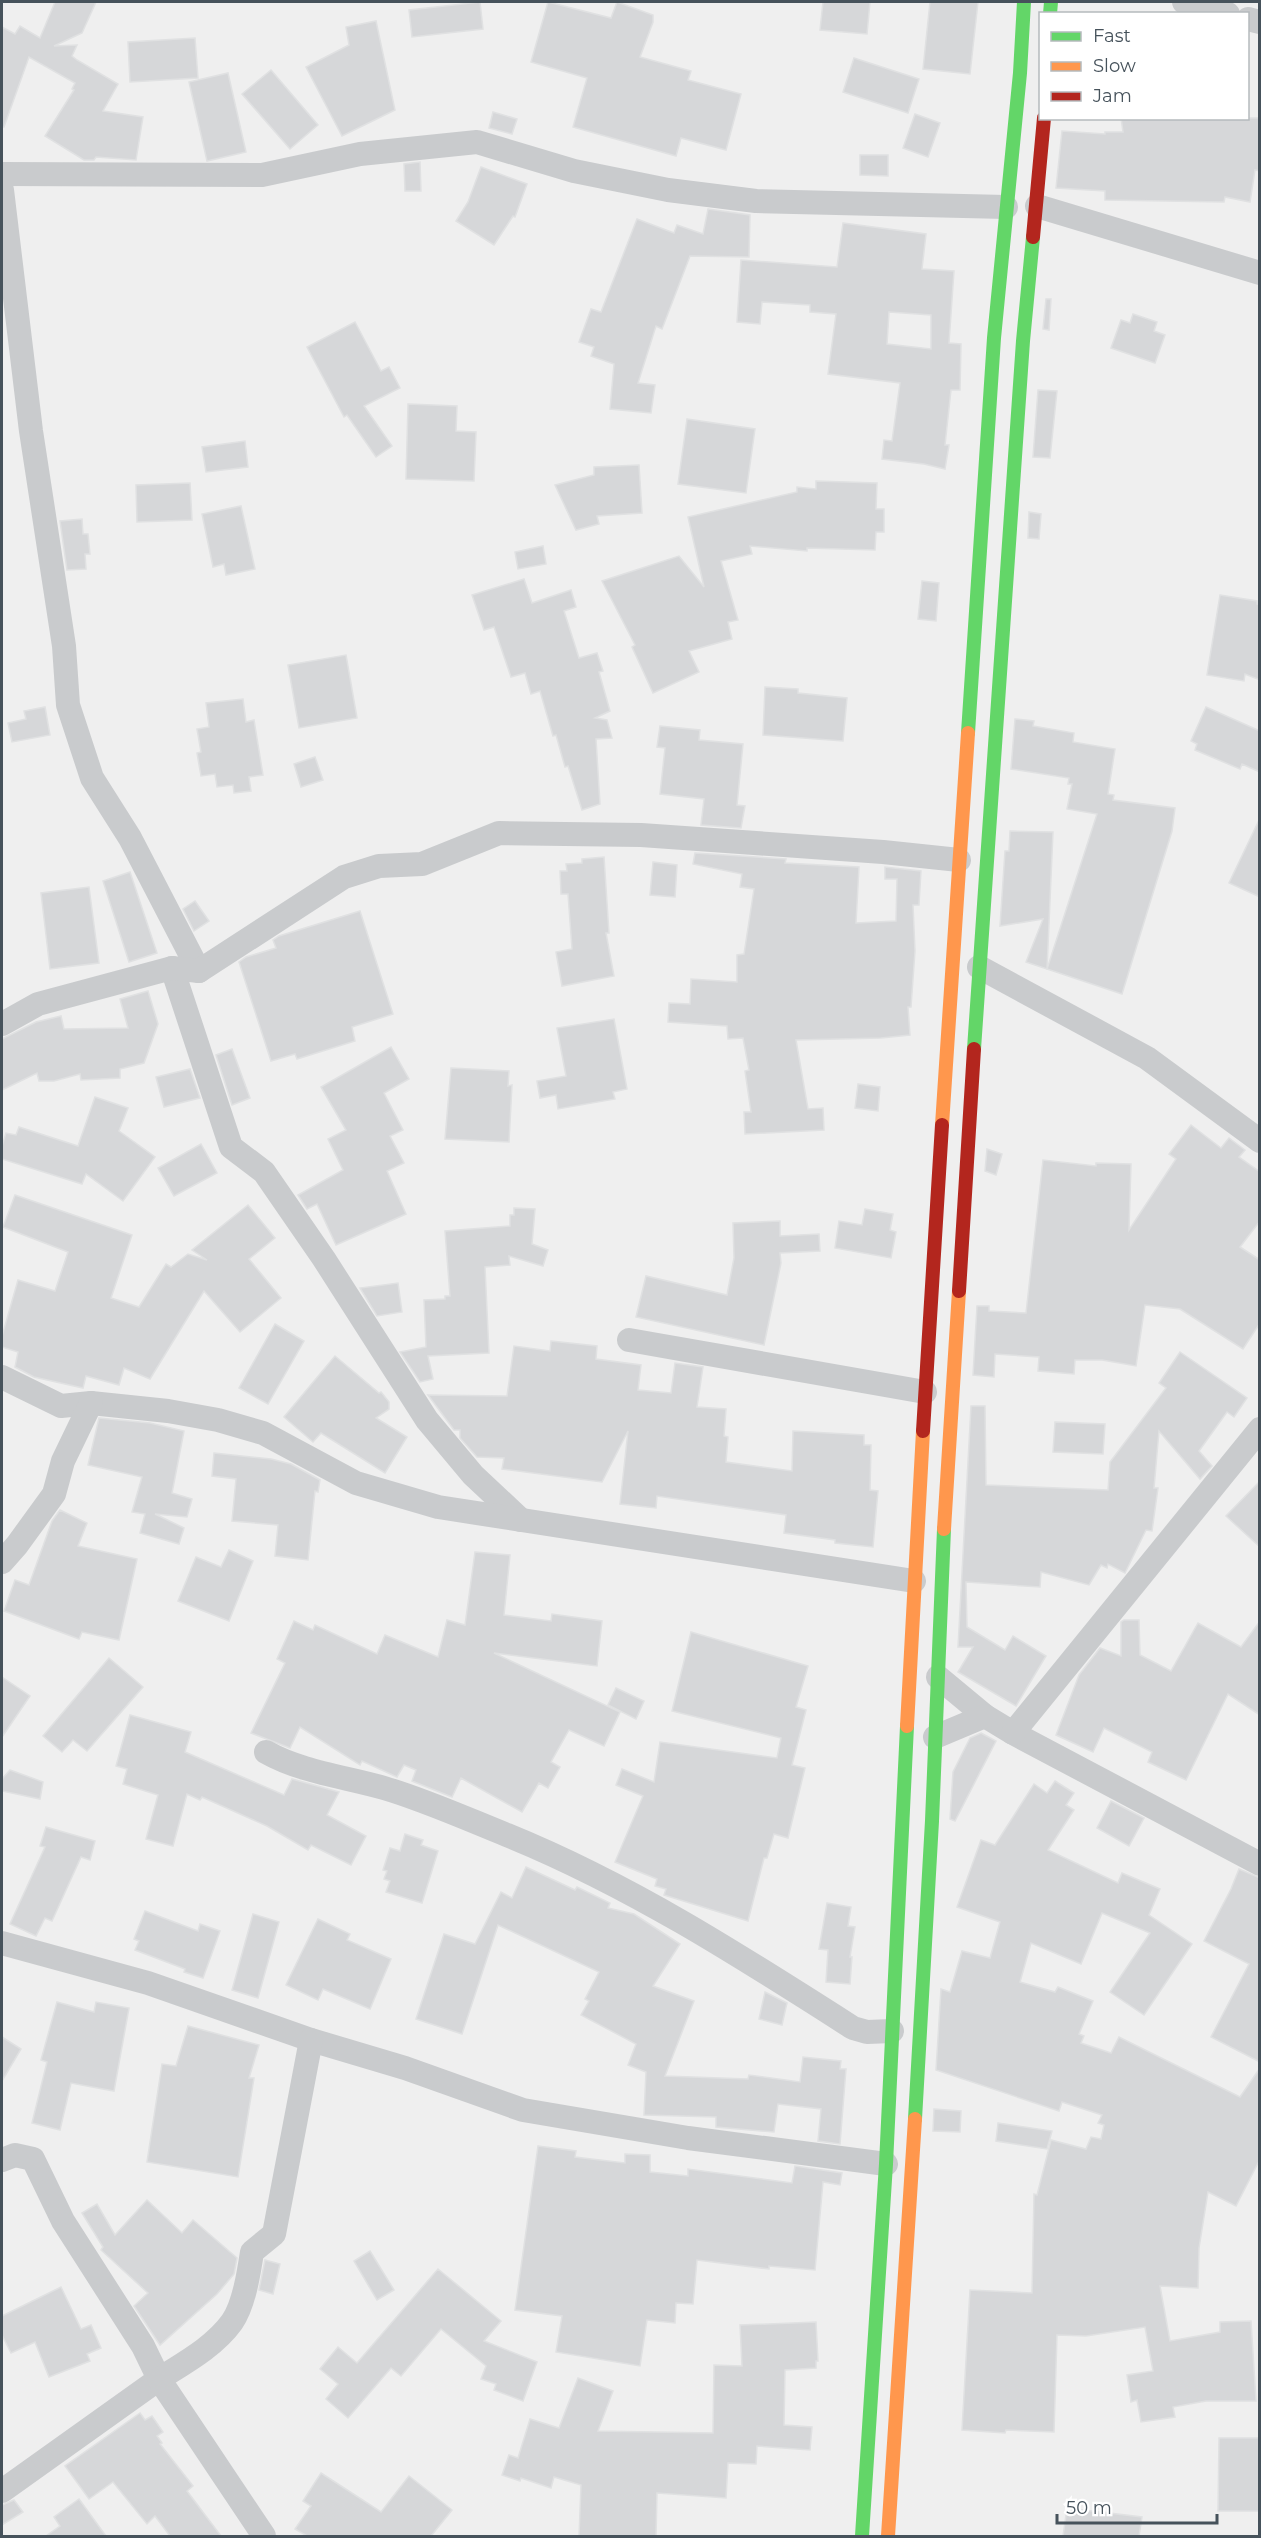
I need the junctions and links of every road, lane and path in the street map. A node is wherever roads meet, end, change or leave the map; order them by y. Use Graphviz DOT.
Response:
graph roads {
  1 [pos="1024,2"];
  2 [pos="1184,2"];
  3 [pos="1221,12"];
  4 [pos="1044,120"];
  5 [pos="2,174"];
  6 [pos="2,190"];
  7 [pos="1037,206"];
  8 [pos="1006,207"];
  9 [pos="1260,273"];
  10 [pos="1008,339"];
  11 [pos="959,860"];
  12 [pos="979,967"];
  13 [pos="172,968"];
  14 [pos="199,972"];
  15 [pos="2,1024"];
  16 [pos="1260,1141"];
  17 [pos="629,1340"];
  18 [pos="2,1377"];
  19 [pos="925,1392"];
  20 [pos="91,1404"];
  21 [pos="1260,1429"];
  22 [pos="521,1520"];
  23 [pos="2,1562"];
  24 [pos="914,1581"];
  25 [pos="938,1677"];
  26 [pos="985,1716"];
  27 [pos="1013,1733"];
  28 [pos="935,1737"];
  29 [pos="266,1752"];
  30 [pos="1260,1864"];
  31 [pos="2,1943"];
  32 [pos="892,2031"];
  33 [pos="311,2040"];
  34 [pos="2,2160"];
  35 [pos="886,2164"];
  36 [pos="159,2379"];
  37 [pos="2,2491"];
  38 [pos="264,2536"];
  39 [pos="861,2536"];
  40 [pos="888,2536"];
  1 -- 8 [label="street"];
  2 -- 3 [label="street"];
  4 -- 7 [label="street"];
  5 -- 8 [label="street"];
  6 -- 14 [label="street"];
  7 -- 9 [label="street"];
  7 -- 10 [label="street"];
  8 -- 10 [label="street"];
  10 -- 11 [label="street"];
  10 -- 12 [label="street"];
  11 -- 14 [label="street"];
  11 -- 19 [label="street"];
  12 -- 16 [label="street"];
  12 -- 25 [label="street"];
  13 -- 14 [label="street"];
  13 -- 15 [label="street"];
  13 -- 22 [label="street"];
  17 -- 19 [label="street"];
  18 -- 20 [label="street"];
  19 -- 24 [label="street"];
  20 -- 22 [label="street"];
  20 -- 23 [label="street"];
  21 -- 27 [label="street"];
  22 -- 24 [label="street"];
  24 -- 32 [label="street"];
  25 -- 26 [label="street"];
  25 -- 28 [label="street"];
  26 -- 27 [label="street"];
  26 -- 28 [label="street"];
  27 -- 30 [label="street"];
  28 -- 40 [label="street"];
  29 -- 32 [label="street"];
  31 -- 33 [label="street"];
  32 -- 35 [label="street"];
  33 -- 35 [label="street"];
  33 -- 36 [label="street"];
  34 -- 36 [label="street"];
  35 -- 39 [label="street"];
  36 -- 37 [label="street"];
  36 -- 38 [label="street"];
}
